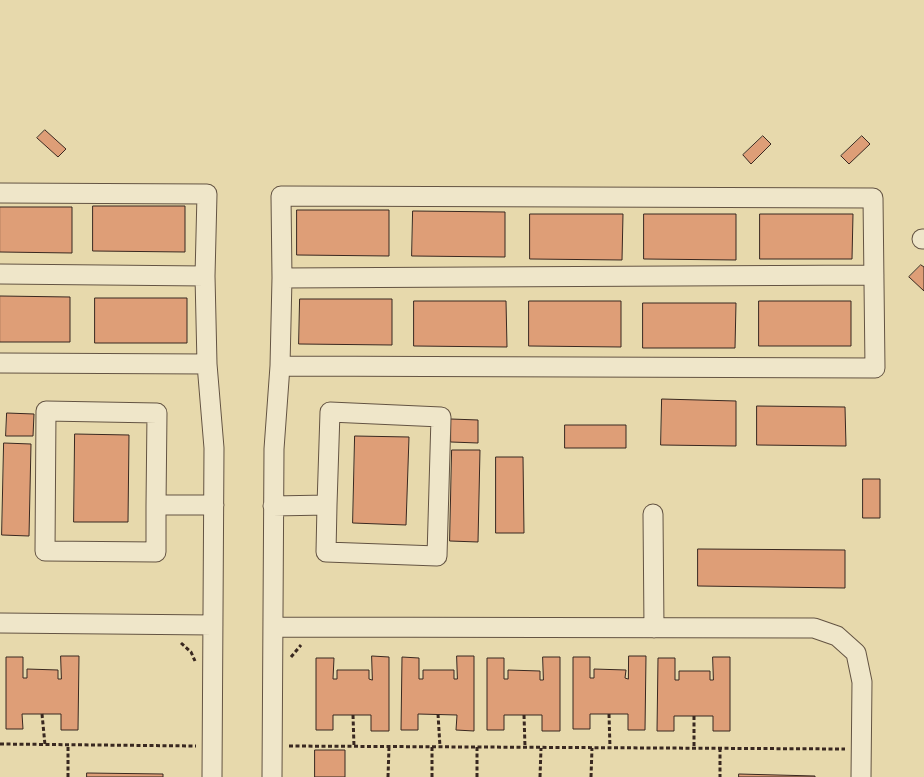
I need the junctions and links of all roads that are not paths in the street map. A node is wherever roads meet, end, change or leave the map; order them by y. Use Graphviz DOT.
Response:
graph roads {
  1 [pos="0,193"];
  2 [pos="0,274"];
  3 [pos="874,275"];
  4 [pos="205,276"];
  5 [pos="282,278"];
  6 [pos="0,363"];
  7 [pos="207,364"];
  8 [pos="280,366"];
  9 [pos="156,505"];
  10 [pos="214,505"];
  11 [pos="327,505"];
  12 [pos="273,506"];
  13 [pos="653,514"];
  14 [pos="0,623"];
  15 [pos="213,624"];
  16 [pos="272,627"];
  17 [pos="654,628"];
  18 [pos="212,777"];
  19 [pos="272,777"];
  20 [pos="861,777"];
  1 -- 4 [label="street"];
  2 -- 4 [label="street"];
  3 -- 5 [label="street"];
  3 -- 5 [label="street"];
  3 -- 8 [label="street"];
  4 -- 7 [label="street"];
  5 -- 8 [label="street"];
  6 -- 7 [label="street"];
  7 -- 10 [label="street"];
  8 -- 12 [label="street"];
  9 -- 9 [label="street"];
  9 -- 10 [label="street"];
  10 -- 15 [label="street"];
  11 -- 11 [label="street"];
  11 -- 12 [label="street"];
  12 -- 16 [label="street"];
  13 -- 17 [label="street"];
  14 -- 15 [label="street"];
  15 -- 18 [label="street"];
  16 -- 17 [label="street"];
  16 -- 19 [label="street"];
  17 -- 20 [label="street"];
}
